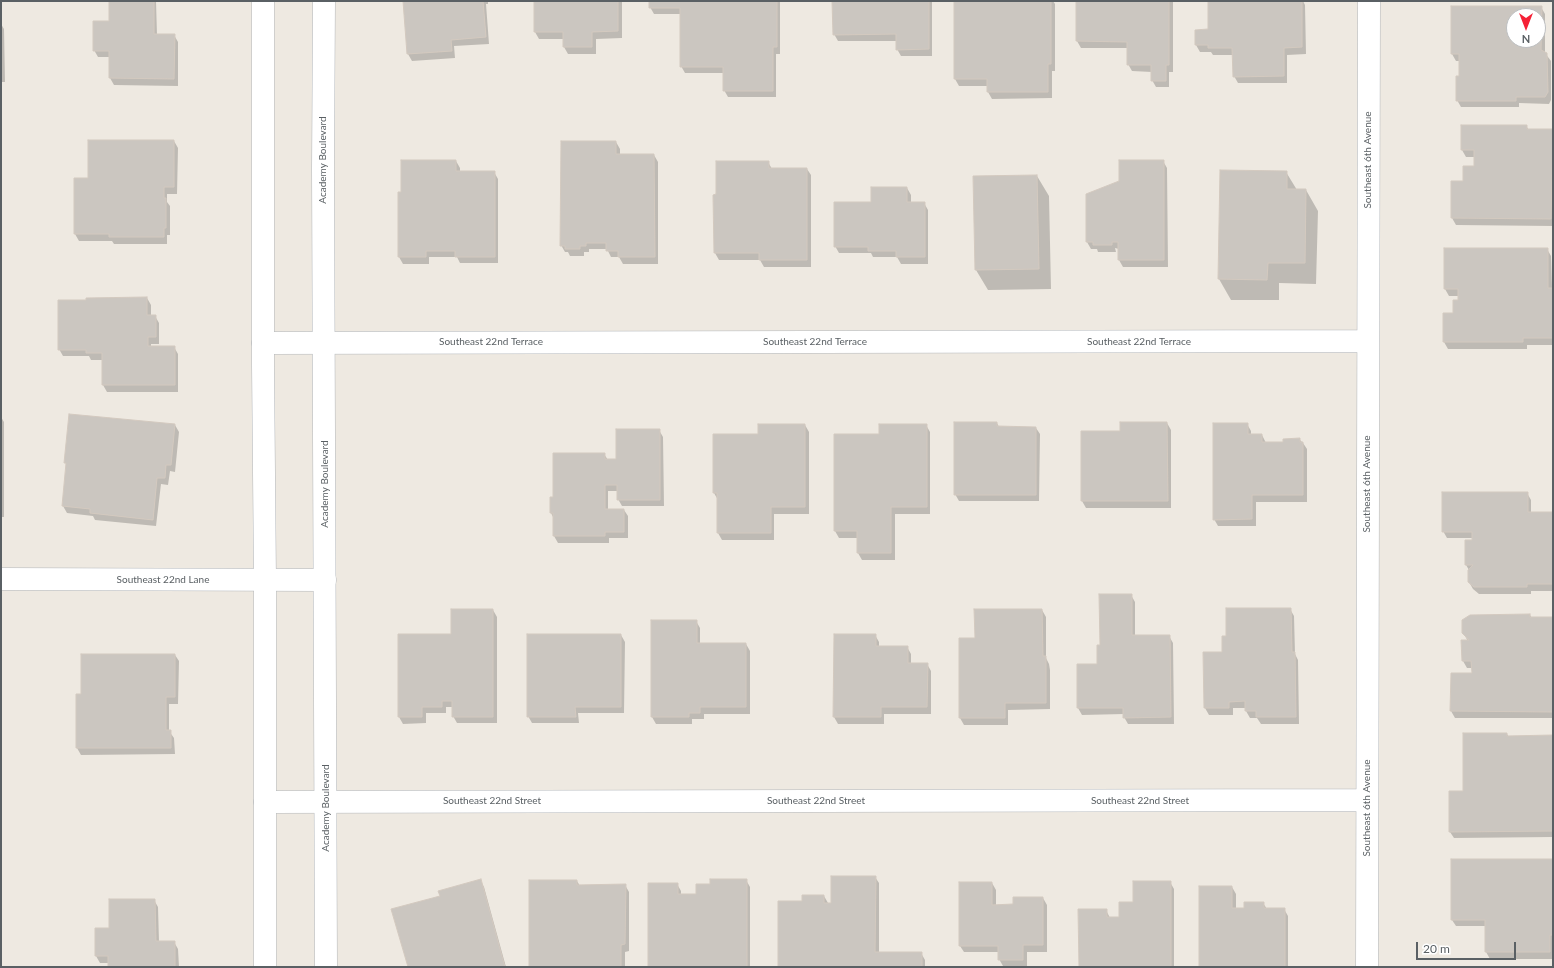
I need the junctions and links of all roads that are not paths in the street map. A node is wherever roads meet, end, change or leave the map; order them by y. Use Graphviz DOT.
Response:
graph roads {
  1 [pos="263,1"];
  2 [pos="324,1"];
  3 [pos="1369,1"];
  4 [pos="1367,341"];
  5 [pos="262,343"];
  6 [pos="324,343"];
  7 [pos="1,579"];
  8 [pos="264,580"];
  9 [pos="325,580"];
  10 [pos="1367,800"];
  11 [pos="264,802"];
  12 [pos="326,802"];
  13 [pos="264,967"];
  14 [pos="326,967"];
  15 [pos="1367,967"];
  1 -- 5 [label="street"];
  2 -- 6 [label="street, Academy Boulevard"];
  3 -- 4 [label="street, Southeast 6th Avenue"];
  4 -- 6 [label="street, Southeast 22nd Terrace"];
  4 -- 10 [label="street, Southeast 6th Avenue"];
  5 -- 6 [label="street, Southeast 22nd Terrace"];
  5 -- 8 [label="street"];
  6 -- 9 [label="street, Academy Boulevard"];
  7 -- 8 [label="street, Southeast 22nd Lane"];
  8 -- 9 [label="street, Southeast 22nd Lane"];
  8 -- 11 [label="street"];
  9 -- 12 [label="street, Academy Boulevard"];
  10 -- 12 [label="street, Southeast 22nd Street"];
  10 -- 15 [label="street, Southeast 6th Avenue"];
  11 -- 12 [label="street, Southeast 22nd Street"];
  11 -- 13 [label="street"];
  12 -- 14 [label="street, Academy Boulevard"];
}
